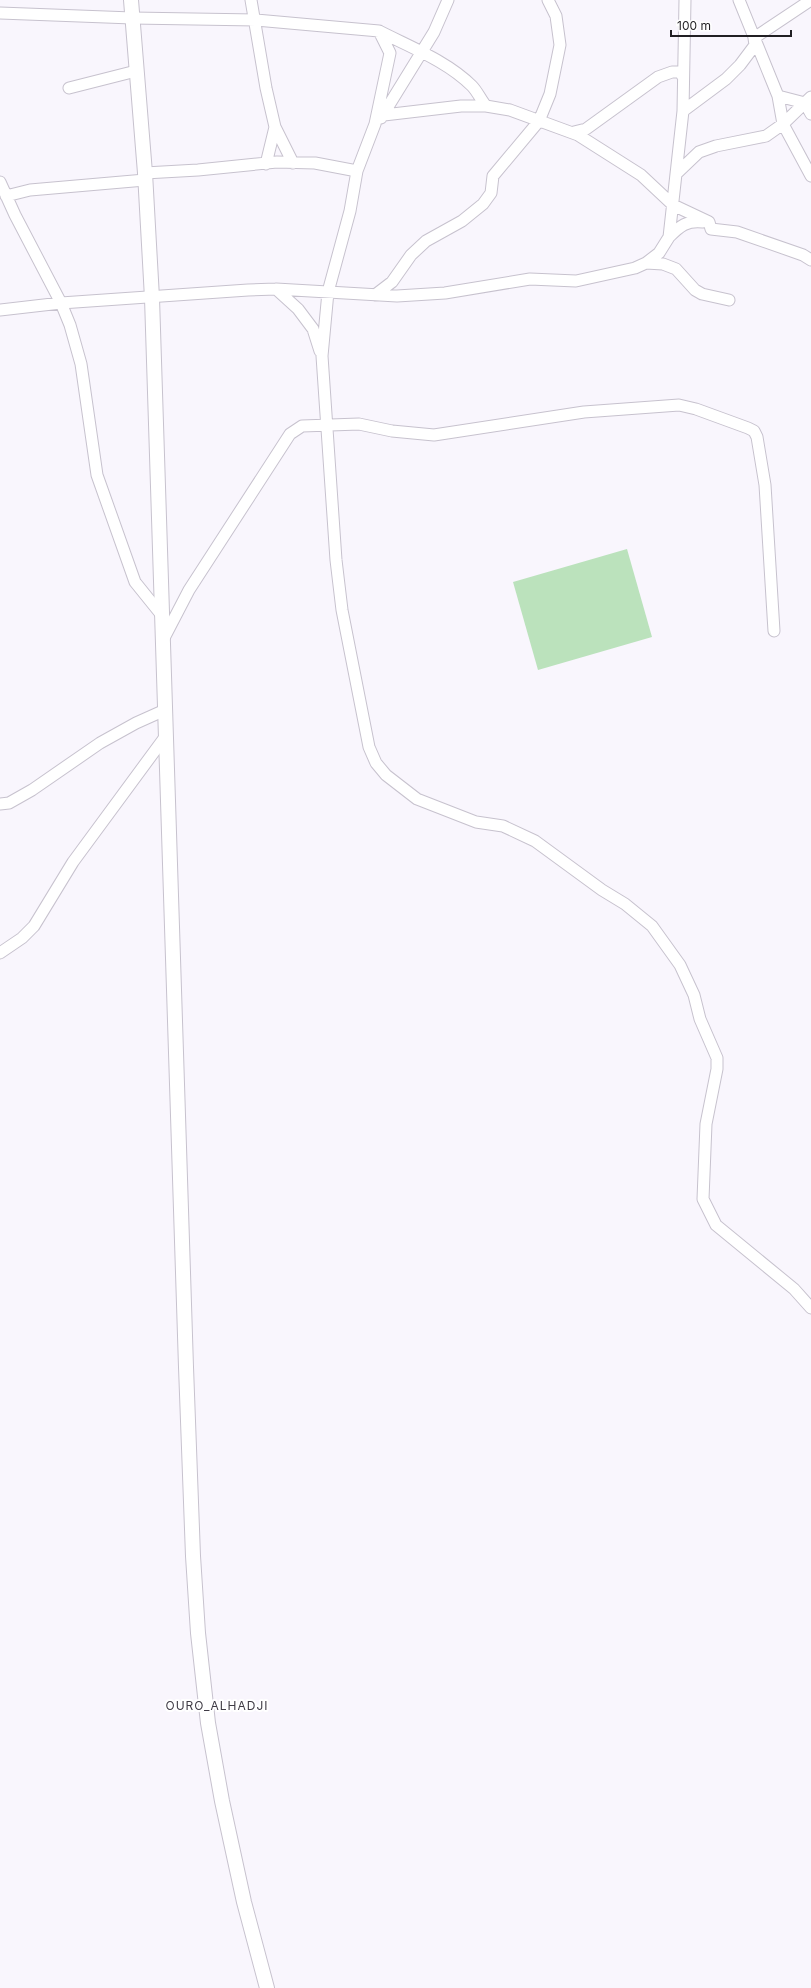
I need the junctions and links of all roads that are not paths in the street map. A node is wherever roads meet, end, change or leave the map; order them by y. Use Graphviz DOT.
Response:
graph roads {
  1 [pos="131,0"];
  2 [pos="251,0"];
  3 [pos="448,0"];
  4 [pos="548,0"];
  5 [pos="685,0"];
  6 [pos="739,0"];
  7 [pos="811,0"];
  8 [pos="0,13"];
  9 [pos="132,18"];
  10 [pos="256,20"];
  11 [pos="379,31"];
  12 [pos="754,38"];
  13 [pos="422,53"];
  14 [pos="136,71"];
  15 [pos="683,77"];
  16 [pos="69,88"];
  17 [pos="778,96"];
  18 [pos="808,100"];
  19 [pos="486,106"];
  20 [pos="683,110"];
  21 [pos="811,114"];
  22 [pos="384,115"];
  23 [pos="539,121"];
  24 [pos="375,124"];
  25 [pos="783,124"];
  26 [pos="275,127"];
  27 [pos="574,132"];
  28 [pos="293,163"];
  29 [pos="266,164"];
  30 [pos="357,171"];
  31 [pos="677,173"];
  32 [pos="145,176"];
  33 [pos="811,176"];
  34 [pos="0,182"];
  35 [pos="6,196"];
  36 [pos="673,205"];
  37 [pos="708,222"];
  38 [pos="669,237"];
  39 [pos="808,255"];
  40 [pos="646,263"];
  41 [pos="276,289"];
  42 [pos="328,292"];
  43 [pos="375,295"];
  44 [pos="152,298"];
  45 [pos="729,300"];
  46 [pos="61,303"];
  47 [pos="0,310"];
  48 [pos="322,356"];
  49 [pos="328,425"];
  50 [pos="160,613"];
  51 [pos="774,631"];
  52 [pos="162,641"];
  53 [pos="165,710"];
  54 [pos="165,738"];
  55 [pos="0,804"];
  56 [pos="0,953"];
  57 [pos="811,1308"];
  58 [pos="267,1988"];
  1 -- 9 [label="main road"];
  2 -- 10 [label="street"];
  3 -- 13 [label="street"];
  4 -- 23 [label="street"];
  5 -- 15 [label="street"];
  6 -- 12 [label="street"];
  7 -- 12 [label="street"];
  8 -- 9 [label="street"];
  9 -- 10 [label="street"];
  9 -- 14 [label="main road"];
  10 -- 11 [label="street"];
  10 -- 26 [label="street"];
  11 -- 13 [label="street"];
  11 -- 24 [label="street"];
  12 -- 17 [label="street"];
  12 -- 20 [label="street"];
  13 -- 19 [label="street"];
  13 -- 22 [label="street"];
  14 -- 16 [label="street"];
  14 -- 32 [label="main road"];
  15 -- 20 [label="street"];
  15 -- 27 [label="street"];
  17 -- 18 [label="street"];
  17 -- 25 [label="street"];
  18 -- 21 [label="street"];
  18 -- 25 [label="street"];
  19 -- 22 [label="street"];
  19 -- 23 [label="street"];
  20 -- 31 [label="street"];
  22 -- 24 [label="street"];
  23 -- 27 [label="street"];
  23 -- 43 [label="street"];
  24 -- 30 [label="street"];
  25 -- 31 [label="street"];
  25 -- 33 [label="street"];
  26 -- 28 [label="street"];
  26 -- 29 [label="street"];
  27 -- 36 [label="street"];
  28 -- 29 [label="street"];
  28 -- 30 [label="street"];
  29 -- 32 [label="street"];
  30 -- 42 [label="street"];
  31 -- 36 [label="street"];
  32 -- 35 [label="street"];
  32 -- 44 [label="main road"];
  34 -- 35 [label="street"];
  35 -- 46 [label="street"];
  36 -- 37 [label="street"];
  36 -- 38 [label="street"];
  37 -- 38 [label="street"];
  37 -- 39 [label="street"];
  38 -- 40 [label="street"];
  40 -- 43 [label="street"];
  40 -- 45 [label="street"];
  41 -- 42 [label="street"];
  41 -- 44 [label="street"];
  41 -- 48 [label="street"];
  42 -- 43 [label="street"];
  42 -- 48 [label="street"];
  44 -- 46 [label="street"];
  44 -- 50 [label="main road"];
  46 -- 47 [label="street"];
  46 -- 50 [label="street"];
  48 -- 49 [label="street"];
  49 -- 51 [label="street"];
  49 -- 52 [label="street"];
  49 -- 57 [label="street"];
  50 -- 52 [label="main road"];
  52 -- 53 [label="main road"];
  53 -- 54 [label="main road"];
  53 -- 55 [label="street"];
  54 -- 56 [label="street"];
  54 -- 58 [label="main road"];
}
